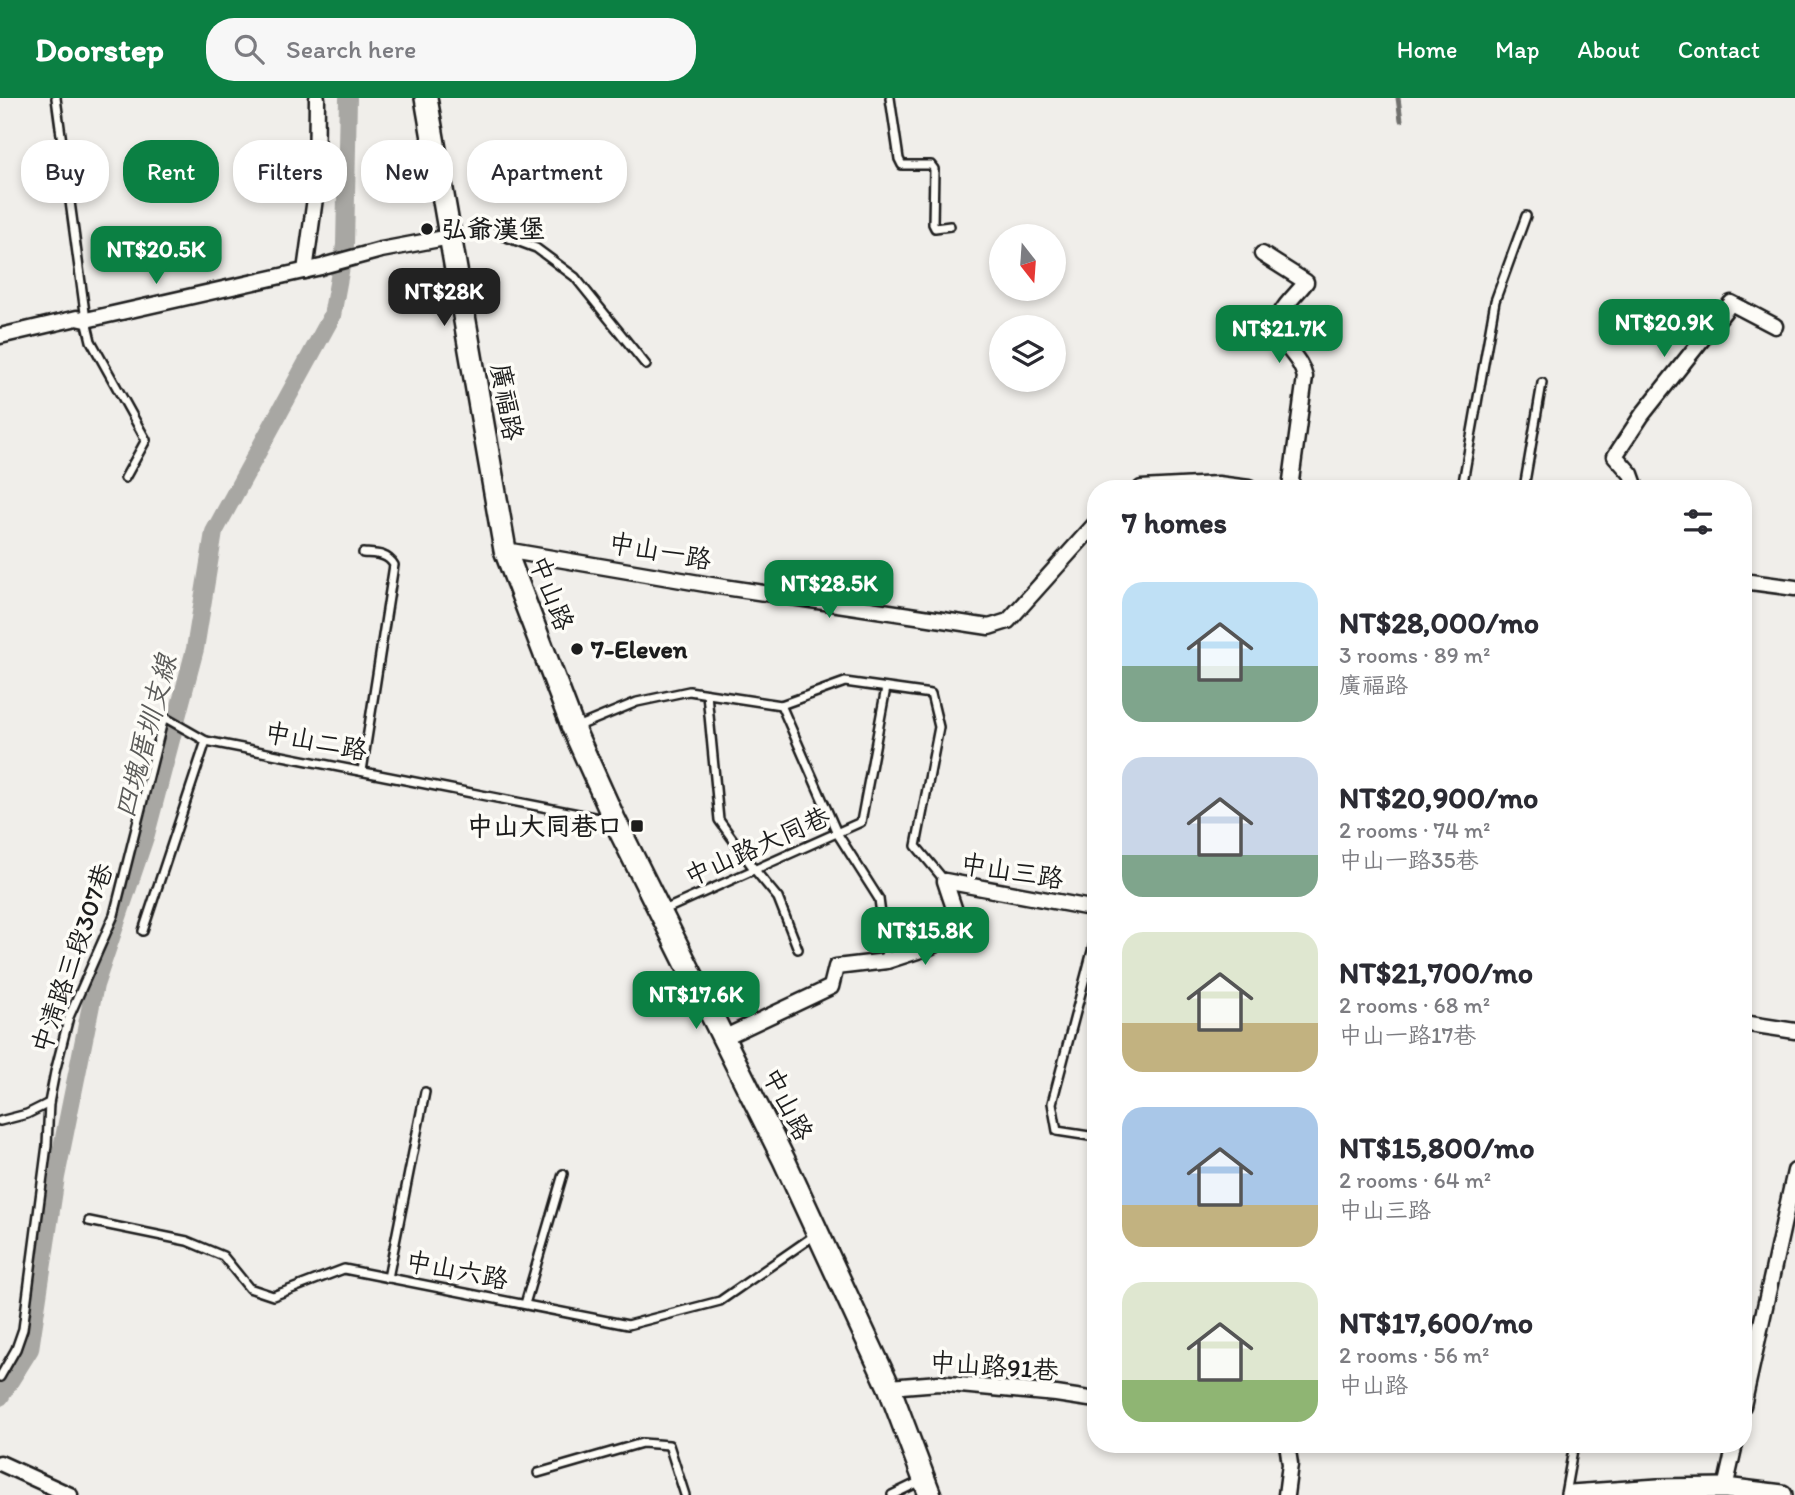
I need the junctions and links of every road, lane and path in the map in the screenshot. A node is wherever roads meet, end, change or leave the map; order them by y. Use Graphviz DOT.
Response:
graph roads {
  1 [pos="56,98"];
  2 [pos="317,98"];
  3 [pos="426,98"];
  4 [pos="890,98"];
  5 [pos="1526,216"];
  6 [pos="950,226"];
  7 [pos="450,237"];
  8 [pos="1262,254"];
  9 [pos="305,271"];
  10 [pos="86,320"];
  11 [pos="1775,326"];
  12 [pos="0,336"];
  13 [pos="646,365"];
  14 [pos="1542,383"];
  15 [pos="125,478"];
  16 [pos="1291,480"];
  17 [pos="1463,480"];
  18 [pos="1525,480"];
  19 [pos="1633,480"];
  20 [pos="1087,533"];
  21 [pos="505,550"];
  22 [pos="363,553"];
  23 [pos="1752,582"];
  24 [pos="1795,587"];
  25 [pos="886,688"];
  26 [pos="707,694"];
  27 [pos="780,705"];
  28 [pos="164,717"];
  29 [pos="573,728"];
  30 [pos="206,741"];
  31 [pos="362,771"];
  32 [pos="615,821"];
  33 [pos="837,833"];
  34 [pos="754,869"];
  35 [pos="945,881"];
  36 [pos="1087,907"];
  37 [pos="660,912"];
  38 [pos="143,931"];
  39 [pos="798,949"];
  40 [pos="887,961"];
  41 [pos="1087,970"];
  42 [pos="1752,1024"];
  43 [pos="1795,1031"];
  44 [pos="723,1038"];
  45 [pos="425,1092"];
  46 [pos="49,1102"];
  47 [pos="0,1121"];
  48 [pos="1087,1136"];
  49 [pos="1795,1171"];
  50 [pos="562,1174"];
  51 [pos="89,1221"];
  52 [pos="818,1233"];
  53 [pos="388,1278"];
  54 [pos="525,1304"];
  55 [pos="1752,1365"];
  56 [pos="0,1377"];
  57 [pos="889,1387"];
  58 [pos="1087,1399"];
  59 [pos="1288,1453"];
  60 [pos="1572,1453"];
  61 [pos="1733,1453"];
  62 [pos="0,1463"];
  63 [pos="538,1473"];
  64 [pos="927,1488"];
  65 [pos="1725,1488"];
  66 [pos="70,1495"];
  67 [pos="685,1495"];
  68 [pos="892,1495"];
  69 [pos="1286,1495"];
  70 [pos="1564,1495"];
  71 [pos="1571,1495"];
  72 [pos="1782,1495"];
  1 -- 10 [label="lane"];
  2 -- 9 [label="street"];
  3 -- 7 [label="main road, 廣福路"];
  4 -- 6 [label="lane"];
  5 -- 17 [label="lane"];
  7 -- 9 [label="street"];
  7 -- 13 [label="lane"];
  7 -- 21 [label="main road, 廣福路"];
  8 -- 16 [label="street"];
  9 -- 10 [label="street"];
  10 -- 12 [label="street"];
  10 -- 15 [label="lane"];
  11 -- 19 [label="street"];
  14 -- 18 [label="lane"];
  20 -- 21 [label="street, 中山一路"];
  21 -- 29 [label="main road, 中山路"];
  22 -- 31 [label="lane"];
  23 -- 24 [label="street"];
  25 -- 27 [label="lane"];
  25 -- 33 [label="lane, 中山路大同巷"];
  25 -- 35 [label="lane"];
  26 -- 27 [label="lane"];
  26 -- 29 [label="lane"];
  26 -- 34 [label="lane"];
  27 -- 33 [label="lane"];
  28 -- 30 [label="lane, 中山二路"];
  28 -- 46 [label="lane, 中清路三段307巷"];
  29 -- 32 [label="main road, 中山路"];
  30 -- 31 [label="lane, 中山二路"];
  30 -- 38 [label="lane"];
  31 -- 32 [label="lane, 中山二路"];
  32 -- 37 [label="main road, 中山路"];
  33 -- 34 [label="lane, 中山路大同巷"];
  33 -- 40 [label="lane"];
  34 -- 37 [label="lane, 中山路大同巷"];
  34 -- 39 [label="lane"];
  35 -- 36 [label="street, 中山三路"];
  35 -- 40 [label="street, 中山三路"];
  37 -- 44 [label="main road, 中山路"];
  40 -- 44 [label="street, 中山三路"];
  41 -- 48 [label="lane"];
  42 -- 43 [label="street"];
  44 -- 52 [label="main road, 中山路"];
  45 -- 53 [label="lane"];
  46 -- 47 [label="lane"];
  46 -- 56 [label="lane, 中清路三段307巷"];
  49 -- 55 [label="street"];
  50 -- 54 [label="lane"];
  51 -- 53 [label="lane, 中山六路"];
  52 -- 54 [label="lane, 中山六路"];
  52 -- 57 [label="main road, 中山路"];
  53 -- 54 [label="lane, 中山六路"];
  57 -- 58 [label="street, 中山路91巷"];
  57 -- 64 [label="main road, 中山路"];
  59 -- 69 [label="street"];
  60 -- 70 [label="lane"];
  61 -- 65 [label="street"];
  62 -- 66 [label="street"];
  63 -- 67 [label="lane"];
  64 -- 68 [label="lane"];
  65 -- 71 [label="street"];
  65 -- 72 [label="street"];
}
